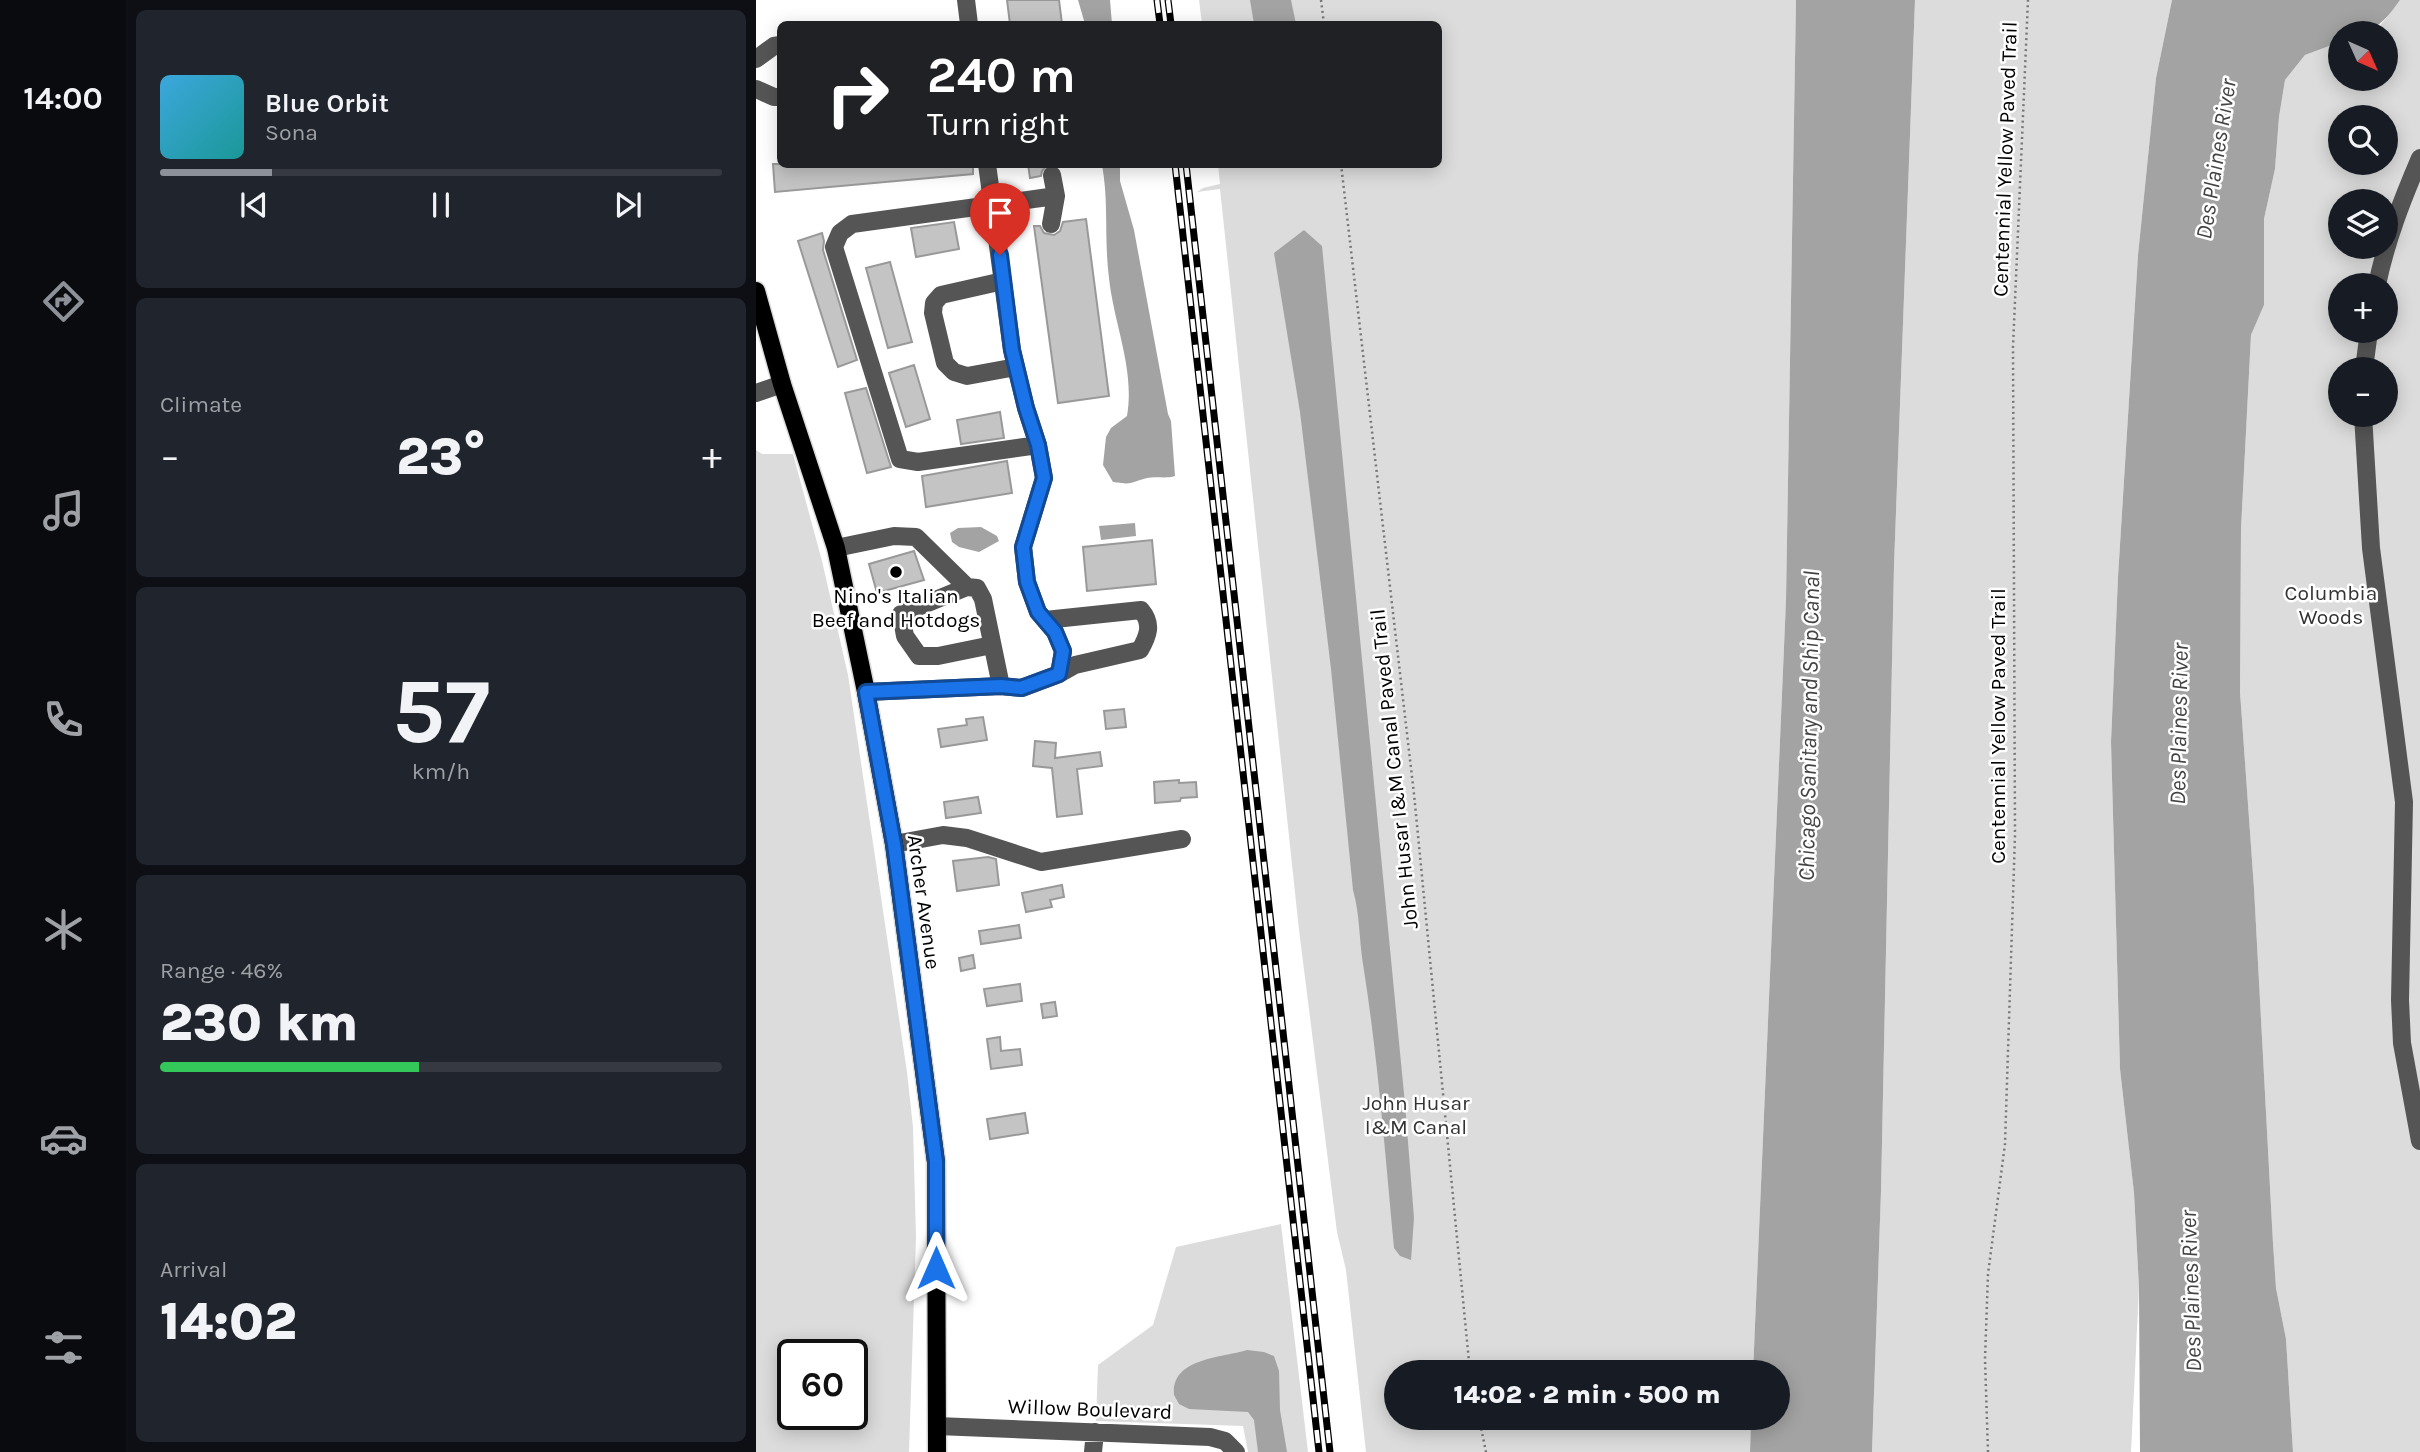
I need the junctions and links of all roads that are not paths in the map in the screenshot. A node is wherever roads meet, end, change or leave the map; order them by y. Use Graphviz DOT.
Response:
graph roads {
  1 [pos="967,0"];
  2 [pos="969,21"];
  3 [pos="777,46"];
  4 [pos="756,59"];
  5 [pos="756,89"];
  6 [pos="777,97"];
  7 [pos="2420,158"];
  8 [pos="988,168"];
  9 [pos="1052,175"];
  10 [pos="1056,196"];
  11 [pos="993,203"];
  12 [pos="1051,224"];
  13 [pos="2380,273"];
  14 [pos="1003,281"];
  15 [pos="756,291"];
  16 [pos="1016,367"];
  17 [pos="782,384"];
  18 [pos="756,393"];
  19 [pos="2364,427"];
  20 [pos="1038,445"];
  21 [pos="836,548"];
  22 [pos="967,587"];
  23 [pos="1045,620"];
  24 [pos="992,645"];
  25 [pos="1059,674"];
  26 [pos="1001,686"];
  27 [pos="866,692"];
  28 [pos="1182,839"];
  29 [pos="894,844"];
  30 [pos="2420,1141"];
  31 [pos="937,1426"];
  32 [pos="1095,1432"];
  33 [pos="937,1452"];
  34 [pos="1093,1452"];
  35 [pos="1236,1452"];
  1 -- 2 [label="street"];
  3 -- 4 [label="street"];
  5 -- 6 [label="street"];
  7 -- 13 [label="street"];
  8 -- 11 [label="street"];
  9 -- 10 [label="street"];
  10 -- 11 [label="street"];
  10 -- 12 [label="street"];
  11 -- 14 [label="street"];
  11 -- 20 [label="street"];
  14 -- 16 [label="street"];
  14 -- 16 [label="street"];
  15 -- 17 [label="main road, Archer Avenue"];
  16 -- 20 [label="street"];
  17 -- 18 [label="street"];
  17 -- 21 [label="main road, Archer Avenue"];
  19 -- 30 [label="street"];
  20 -- 23 [label="street"];
  21 -- 22 [label="street"];
  21 -- 27 [label="main road, Archer Avenue"];
  22 -- 24 [label="street"];
  22 -- 24 [label="street"];
  23 -- 25 [label="street"];
  23 -- 25 [label="street"];
  24 -- 26 [label="street"];
  25 -- 26 [label="street"];
  26 -- 27 [label="street"];
  27 -- 29 [label="main road, Archer Avenue"];
  28 -- 29 [label="street"];
  29 -- 31 [label="main road, Archer Avenue"];
  31 -- 32 [label="street, Willow Boulevard"];
  31 -- 33 [label="main road, Archer Avenue"];
  32 -- 34 [label="street"];
  32 -- 35 [label="street, Willow Boulevard"];
}
